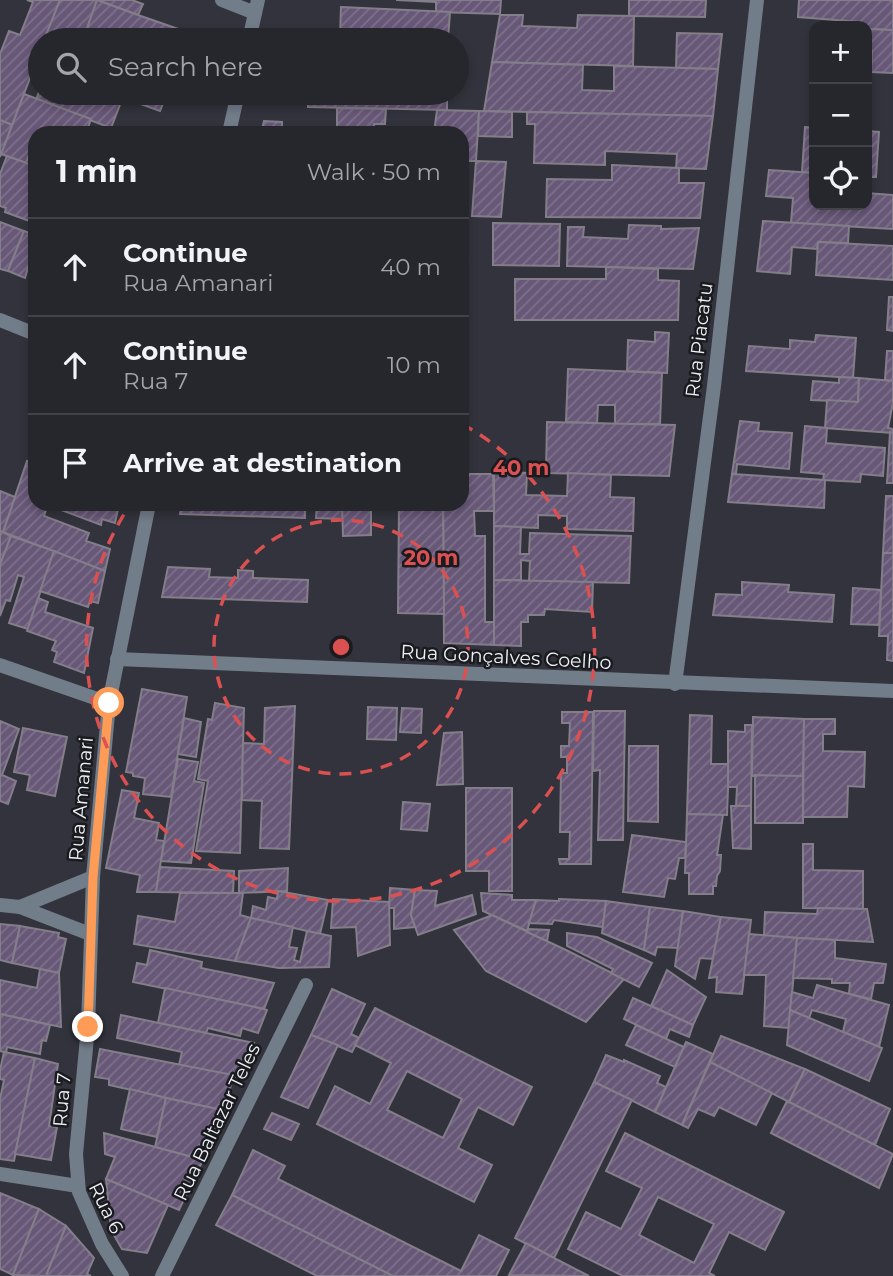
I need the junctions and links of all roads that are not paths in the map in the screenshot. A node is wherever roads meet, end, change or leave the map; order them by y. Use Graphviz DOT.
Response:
graph roads {
  1 [pos="222,0"];
  2 [pos="757,0"];
  3 [pos="257,6"];
  4 [pos="252,28"];
  5 [pos="235,105"];
  6 [pos="231,126"];
  7 [pos="0,320"];
  8 [pos="28,331"];
  9 [pos="148,511"];
  10 [pos="117,659"];
  11 [pos="0,664"];
  12 [pos="675,684"];
  13 [pos="893,691"];
  14 [pos="109,703"];
  15 [pos="93,877"];
  16 [pos="0,905"];
  17 [pos="20,907"];
  18 [pos="90,934"];
  19 [pos="306,985"];
  20 [pos="0,1174"];
  21 [pos="78,1186"];
  22 [pos="122,1276"];
  23 [pos="162,1276"];
  1 -- 3 [label="street"];
  2 -- 12 [label="street, Rua Piacatu"];
  3 -- 4 [label="street"];
  5 -- 6 [label="street"];
  7 -- 8 [label="street"];
  9 -- 10 [label="street, Rua Amanari"];
  10 -- 12 [label="street, Rua Gonçalves Coelho"];
  10 -- 14 [label="street, Rua Amanari"];
  11 -- 14 [label="street"];
  12 -- 13 [label="street, Rua Gonçalves Coelho"];
  14 -- 15 [label="street, Rua Amanari"];
  15 -- 17 [label="street"];
  15 -- 18 [label="street, Rua Amanari"];
  16 -- 17 [label="street"];
  17 -- 18 [label="street"];
  18 -- 21 [label="street, Rua 7"];
  19 -- 23 [label="street, Rua Baltazar Teles"];
  20 -- 21 [label="street, Rua 6"];
  21 -- 22 [label="street, Rua 6"];
}
